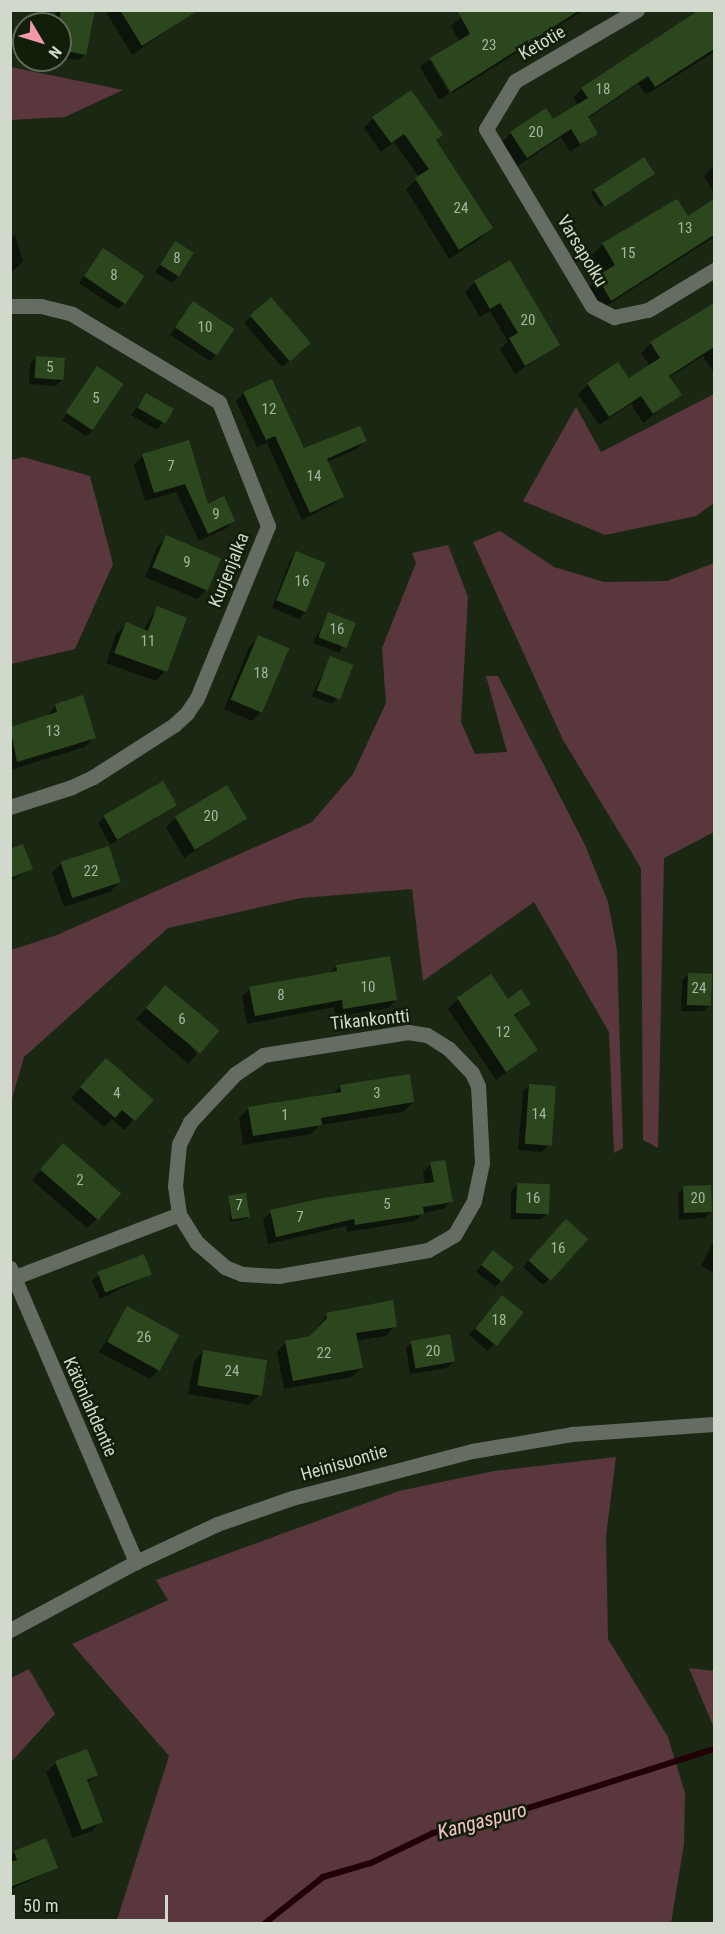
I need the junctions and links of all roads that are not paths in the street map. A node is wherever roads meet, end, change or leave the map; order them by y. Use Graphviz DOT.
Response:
graph roads {
  1 [pos="638,10"];
  2 [pos="486,129"];
  3 [pos="714,270"];
  4 [pos="10,306"];
  5 [pos="10,807"];
  6 [pos="179,1214"];
  7 [pos="12,1275"];
  8 [pos="714,1424"];
  9 [pos="136,1562"];
  10 [pos="10,1630"];
  1 -- 2 [label="street, Ketotie"];
  2 -- 3 [label="street, Varsapolku"];
  4 -- 5 [label="street, Kurjenjalka"];
  6 -- 6 [label="street, Tikankontti"];
  6 -- 7 [label="street"];
  7 -- 9 [label="street, Kätönlahdentie"];
  8 -- 9 [label="street, Heinisuontie"];
  9 -- 10 [label="street, Heinisuontie"];
}
